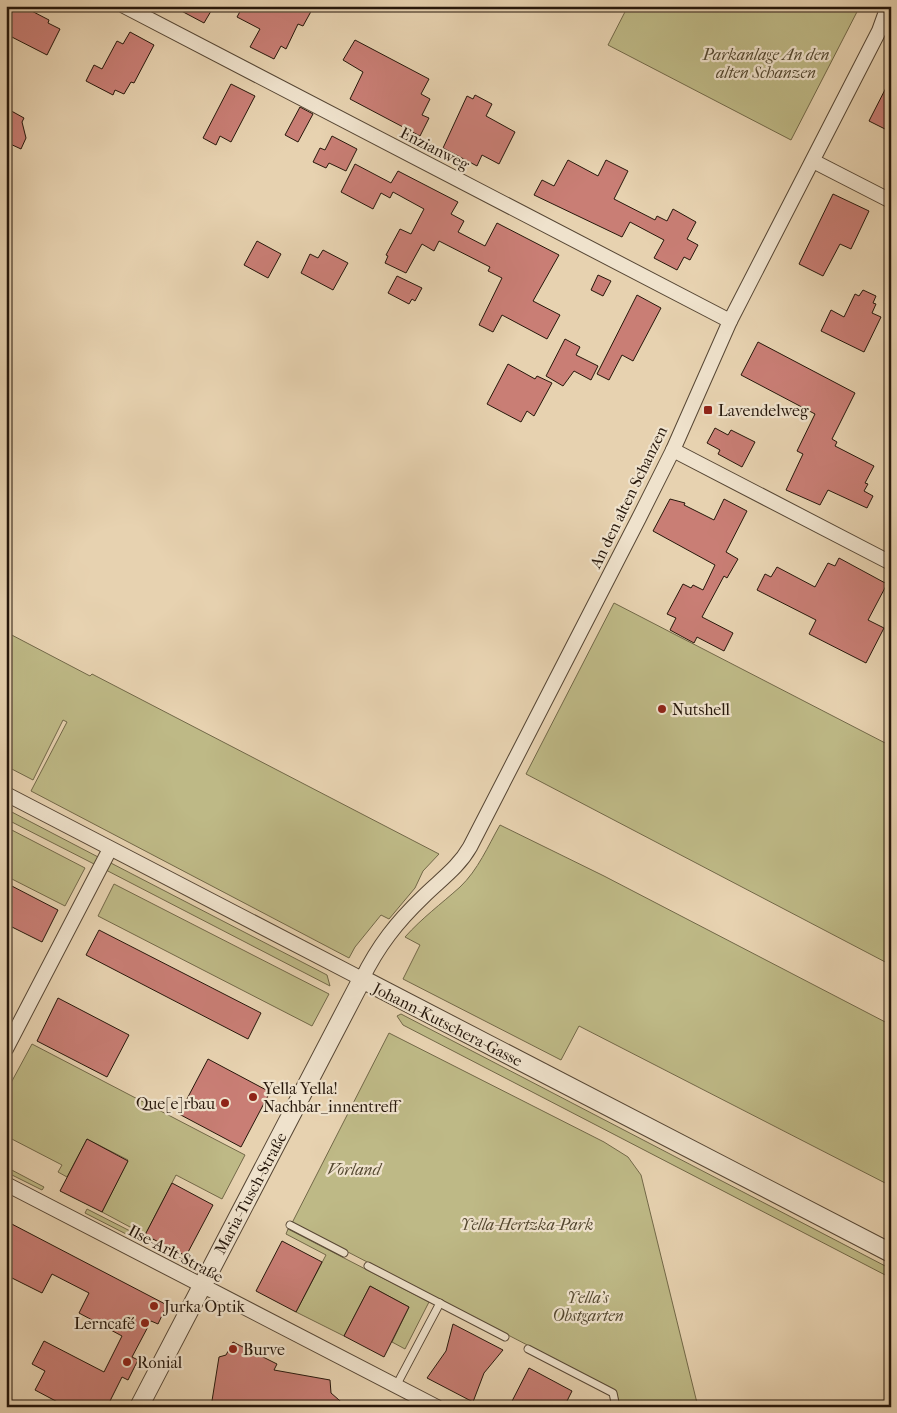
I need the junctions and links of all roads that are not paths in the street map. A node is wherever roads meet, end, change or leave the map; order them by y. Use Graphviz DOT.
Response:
graph roads {
  1 [pos="124,6"];
  2 [pos="888,6"];
  3 [pos="813,161"];
  4 [pos="891,201"];
  5 [pos="730,321"];
  6 [pos="672,450"];
  7 [pos="891,563"];
  8 [pos="6,794"];
  9 [pos="110,848"];
  10 [pos="362,979"];
  11 [pos="6,1049"];
  12 [pos="6,1184"];
  13 [pos="290,1225"];
  14 [pos="344,1253"];
  15 [pos="891,1253"];
  16 [pos="368,1266"];
  17 [pos="202,1286"];
  18 [pos="440,1303"];
  19 [pos="505,1337"];
  20 [pos="528,1349"];
  21 [pos="396,1386"];
  22 [pos="139,1407"];
  23 [pos="437,1407"];
  24 [pos="616,1407"];
  1 -- 5 [label="street, Enzianweg"];
  2 -- 3 [label="street, An den alten Schanzen"];
  3 -- 4 [label="street"];
  3 -- 5 [label="street, An den alten Schanzen"];
  5 -- 6 [label="street, An den alten Schanzen"];
  6 -- 7 [label="street"];
  6 -- 10 [label="street, An den alten Schanzen"];
  8 -- 9 [label="street, Johann-Kutschera-Gasse"];
  9 -- 10 [label="street, Johann-Kutschera-Gasse"];
  9 -- 11 [label="street"];
  10 -- 15 [label="street, Johann-Kutschera-Gasse"];
  10 -- 17 [label="street, Maria-Tusch-Straße"];
  12 -- 17 [label="street, Ilse-Arlt-Straße"];
  13 -- 14 [label="lane"];
  16 -- 18 [label="lane"];
  17 -- 21 [label="street, Ilse-Arlt-Straße"];
  17 -- 22 [label="street, Maria-Tusch-Straße"];
  18 -- 19 [label="lane"];
  18 -- 21 [label="lane"];
  20 -- 24 [label="lane"];
  21 -- 23 [label="street, Ilse-Arlt-Straße"];
}
